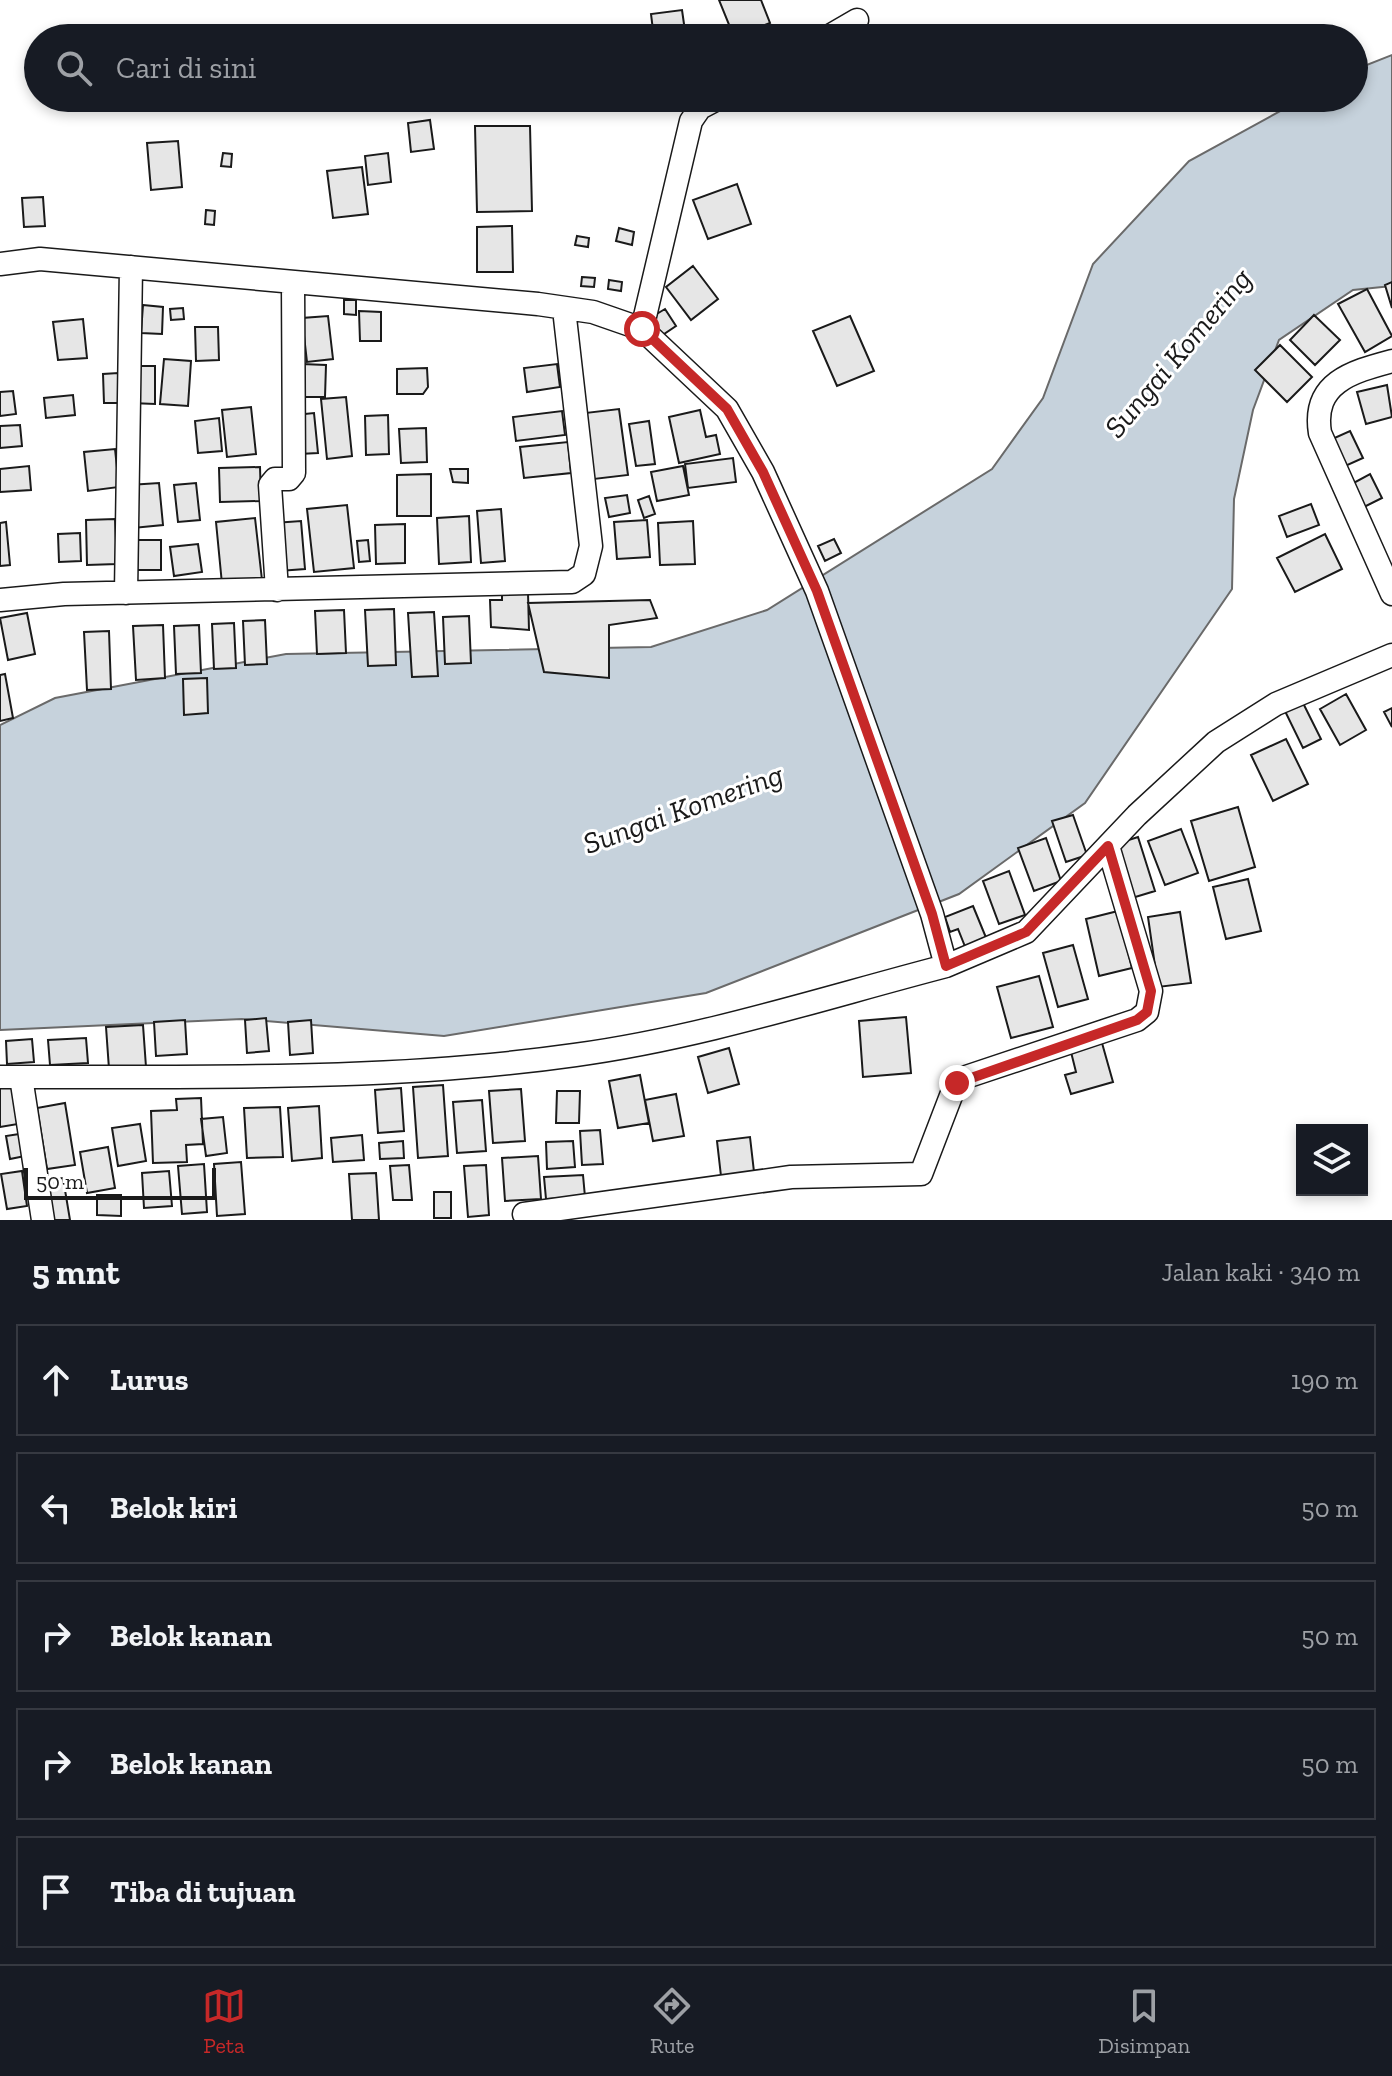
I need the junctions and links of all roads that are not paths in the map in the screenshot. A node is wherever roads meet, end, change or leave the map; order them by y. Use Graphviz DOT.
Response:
graph roads {
  1 [pos="857,20"];
  2 [pos="850,24"];
  3 [pos="697,112"];
  4 [pos="0,264"];
  5 [pos="131,267"];
  6 [pos="293,282"];
  7 [pos="564,309"];
  8 [pos="642,329"];
  9 [pos="1392,361"];
  10 [pos="277,590"];
  11 [pos="126,593"];
  12 [pos="1392,594"];
  13 [pos="0,600"];
  14 [pos="1392,655"];
  15 [pos="1108,846"];
  16 [pos="946,966"];
  17 [pos="10,1077"];
  18 [pos="524,1214"];
  19 [pos="43,1220"];
  1 -- 2 [label="street"];
  3 -- 8 [label="street"];
  4 -- 5 [label="street"];
  5 -- 6 [label="street"];
  5 -- 11 [label="street"];
  6 -- 7 [label="street"];
  6 -- 10 [label="street"];
  7 -- 8 [label="street"];
  7 -- 10 [label="street"];
  8 -- 16 [label="street"];
  9 -- 12 [label="street"];
  10 -- 11 [label="street"];
  11 -- 13 [label="street"];
  14 -- 15 [label="street"];
  15 -- 16 [label="street"];
  15 -- 18 [label="street"];
  16 -- 17 [label="street"];
  17 -- 19 [label="street"];
}
